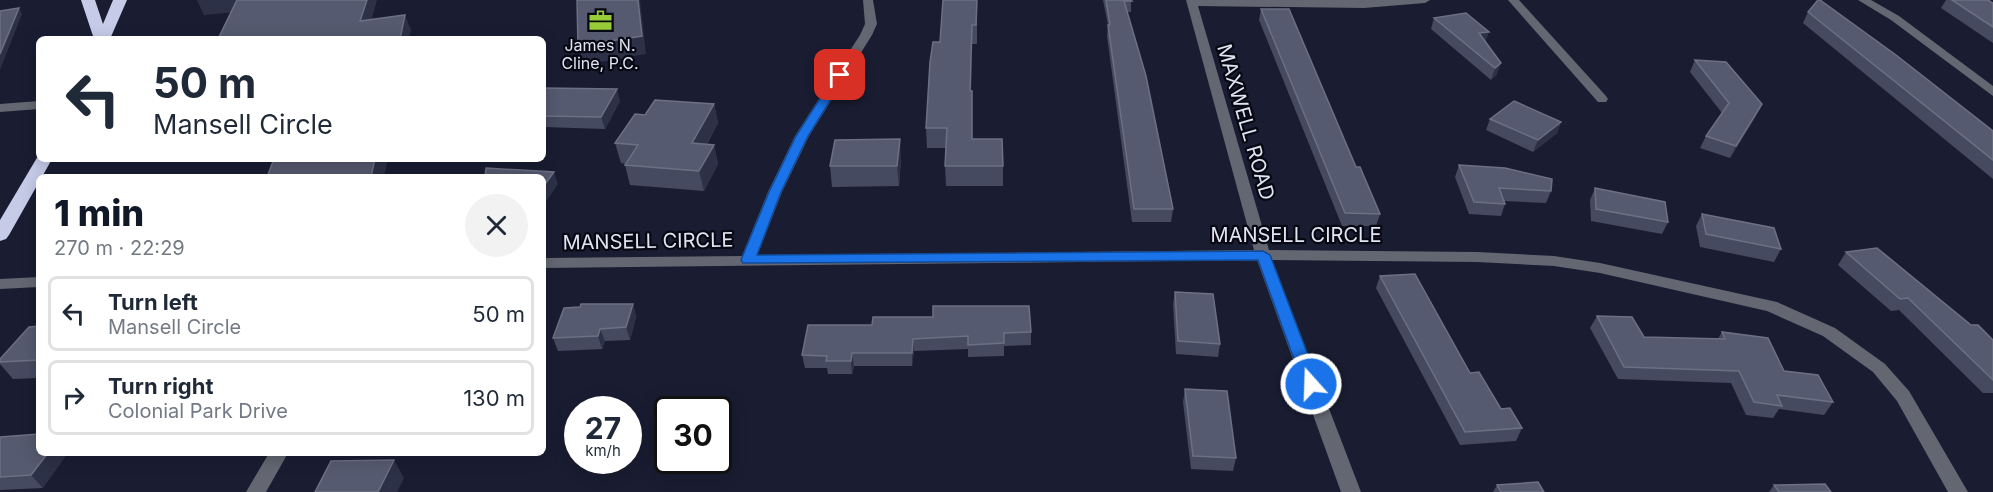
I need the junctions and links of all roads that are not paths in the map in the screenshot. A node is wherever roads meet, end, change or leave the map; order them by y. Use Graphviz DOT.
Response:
graph roads {
  1 [pos="88,0"];
  2 [pos="120,0"];
  3 [pos="868,0"];
  4 [pos="1425,0"];
  5 [pos="1513,0"];
  6 [pos="1863,0"];
  7 [pos="1192,2"];
  8 [pos="101,36"];
  9 [pos="103,36"];
  10 [pos="1993,92"];
  11 [pos="1602,99"];
  12 [pos="36,105"];
  13 [pos="0,108"];
  14 [pos="42,162"];
  15 [pos="0,235"];
  16 [pos="1263,255"];
  17 [pos="748,260"];
  18 [pos="546,263"];
  19 [pos="36,282"];
  20 [pos="0,284"];
  21 [pos="277,456"];
  22 [pos="256,492"];
  23 [pos="1351,492"];
  24 [pos="1958,492"];
  1 -- 8 [label="highway"];
  2 -- 9 [label="highway"];
  3 -- 17 [label="street"];
  4 -- 7 [label="street"];
  5 -- 11 [label="street"];
  6 -- 10 [label="street"];
  7 -- 16 [label="street, MAXWELL ROAD"];
  12 -- 13 [label="street"];
  14 -- 15 [label="highway"];
  16 -- 17 [label="street, MANSELL CIRCLE"];
  16 -- 23 [label="street, MAXWELL ROAD"];
  16 -- 24 [label="street, MANSELL CIRCLE"];
  17 -- 18 [label="street, MANSELL CIRCLE"];
  19 -- 20 [label="street"];
  21 -- 22 [label="street"];
}
